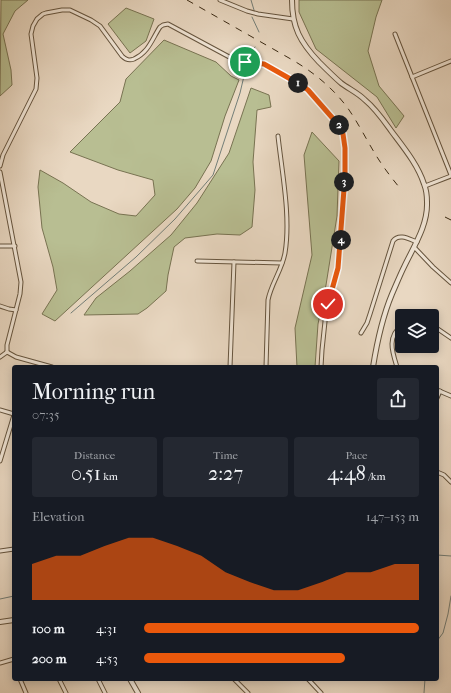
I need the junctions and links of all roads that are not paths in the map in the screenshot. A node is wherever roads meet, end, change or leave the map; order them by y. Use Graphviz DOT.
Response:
graph roads {
  1 [pos="220,0"];
  2 [pos="292,0"];
  3 [pos="294,19"];
  4 [pos="395,34"];
  5 [pos="451,61"];
  6 [pos="412,78"];
  7 [pos="278,136"];
  8 [pos="0,166"];
  9 [pos="0,172"];
  10 [pos="451,175"];
  11 [pos="425,186"];
  12 [pos="417,242"];
  13 [pos="0,246"];
  14 [pos="15,246"];
  15 [pos="414,248"];
  16 [pos="197,261"];
  17 [pos="234,262"];
  18 [pos="282,263"];
  19 [pos="451,283"];
  20 [pos="0,306"];
  21 [pos="16,310"];
  22 [pos="439,330"];
  23 [pos="361,333"];
  24 [pos="395,333"];
  25 [pos="451,338"];
  26 [pos="7,352"];
  27 [pos="0,357"];
  28 [pos="45,365"];
  29 [pos="230,365"];
  30 [pos="266,365"];
  31 [pos="321,365"];
  32 [pos="373,365"];
  33 [pos="396,365"];
  34 [pos="439,391"];
  35 [pos="451,396"];
  36 [pos="0,410"];
  37 [pos="12,413"];
  38 [pos="12,421"];
  39 [pos="0,461"];
  40 [pos="439,473"];
  41 [pos="451,482"];
  42 [pos="12,549"];
  43 [pos="0,551"];
  44 [pos="12,620"];
  45 [pos="0,622"];
  46 [pos="12,659"];
  47 [pos="0,662"];
  48 [pos="21,681"];
  49 [pos="60,681"];
  50 [pos="99,681"];
  51 [pos="131,681"];
  52 [pos="236,681"];
  53 [pos="310,681"];
  54 [pos="26,693"];
  55 [pos="66,693"];
  56 [pos="105,693"];
  57 [pos="138,693"];
  58 [pos="248,693"];
  59 [pos="321,693"];
  1 -- 3 [label="street"];
  2 -- 3 [label="street"];
  3 -- 11 [label="street"];
  4 -- 6 [label="street"];
  5 -- 6 [label="street"];
  6 -- 10 [label="street"];
  7 -- 18 [label="street"];
  8 -- 31 [label="street"];
  9 -- 14 [label="street"];
  10 -- 11 [label="street"];
  11 -- 12 [label="street"];
  12 -- 15 [label="street"];
  12 -- 23 [label="street"];
  13 -- 14 [label="street"];
  14 -- 21 [label="street"];
  15 -- 19 [label="street"];
  15 -- 32 [label="street"];
  16 -- 17 [label="street"];
  17 -- 18 [label="street"];
  17 -- 29 [label="street"];
  18 -- 30 [label="street"];
  20 -- 21 [label="street"];
  21 -- 26 [label="street"];
  22 -- 25 [label="street"];
  24 -- 33 [label="street"];
  26 -- 27 [label="street"];
  26 -- 28 [label="street"];
  34 -- 35 [label="street"];
  36 -- 37 [label="street"];
  38 -- 39 [label="street"];
  40 -- 41 [label="street"];
  42 -- 43 [label="street"];
  44 -- 45 [label="street"];
  46 -- 47 [label="street"];
  48 -- 54 [label="street"];
  49 -- 55 [label="street"];
  50 -- 56 [label="street"];
  51 -- 57 [label="street"];
  52 -- 58 [label="street"];
  53 -- 59 [label="street"];
}
